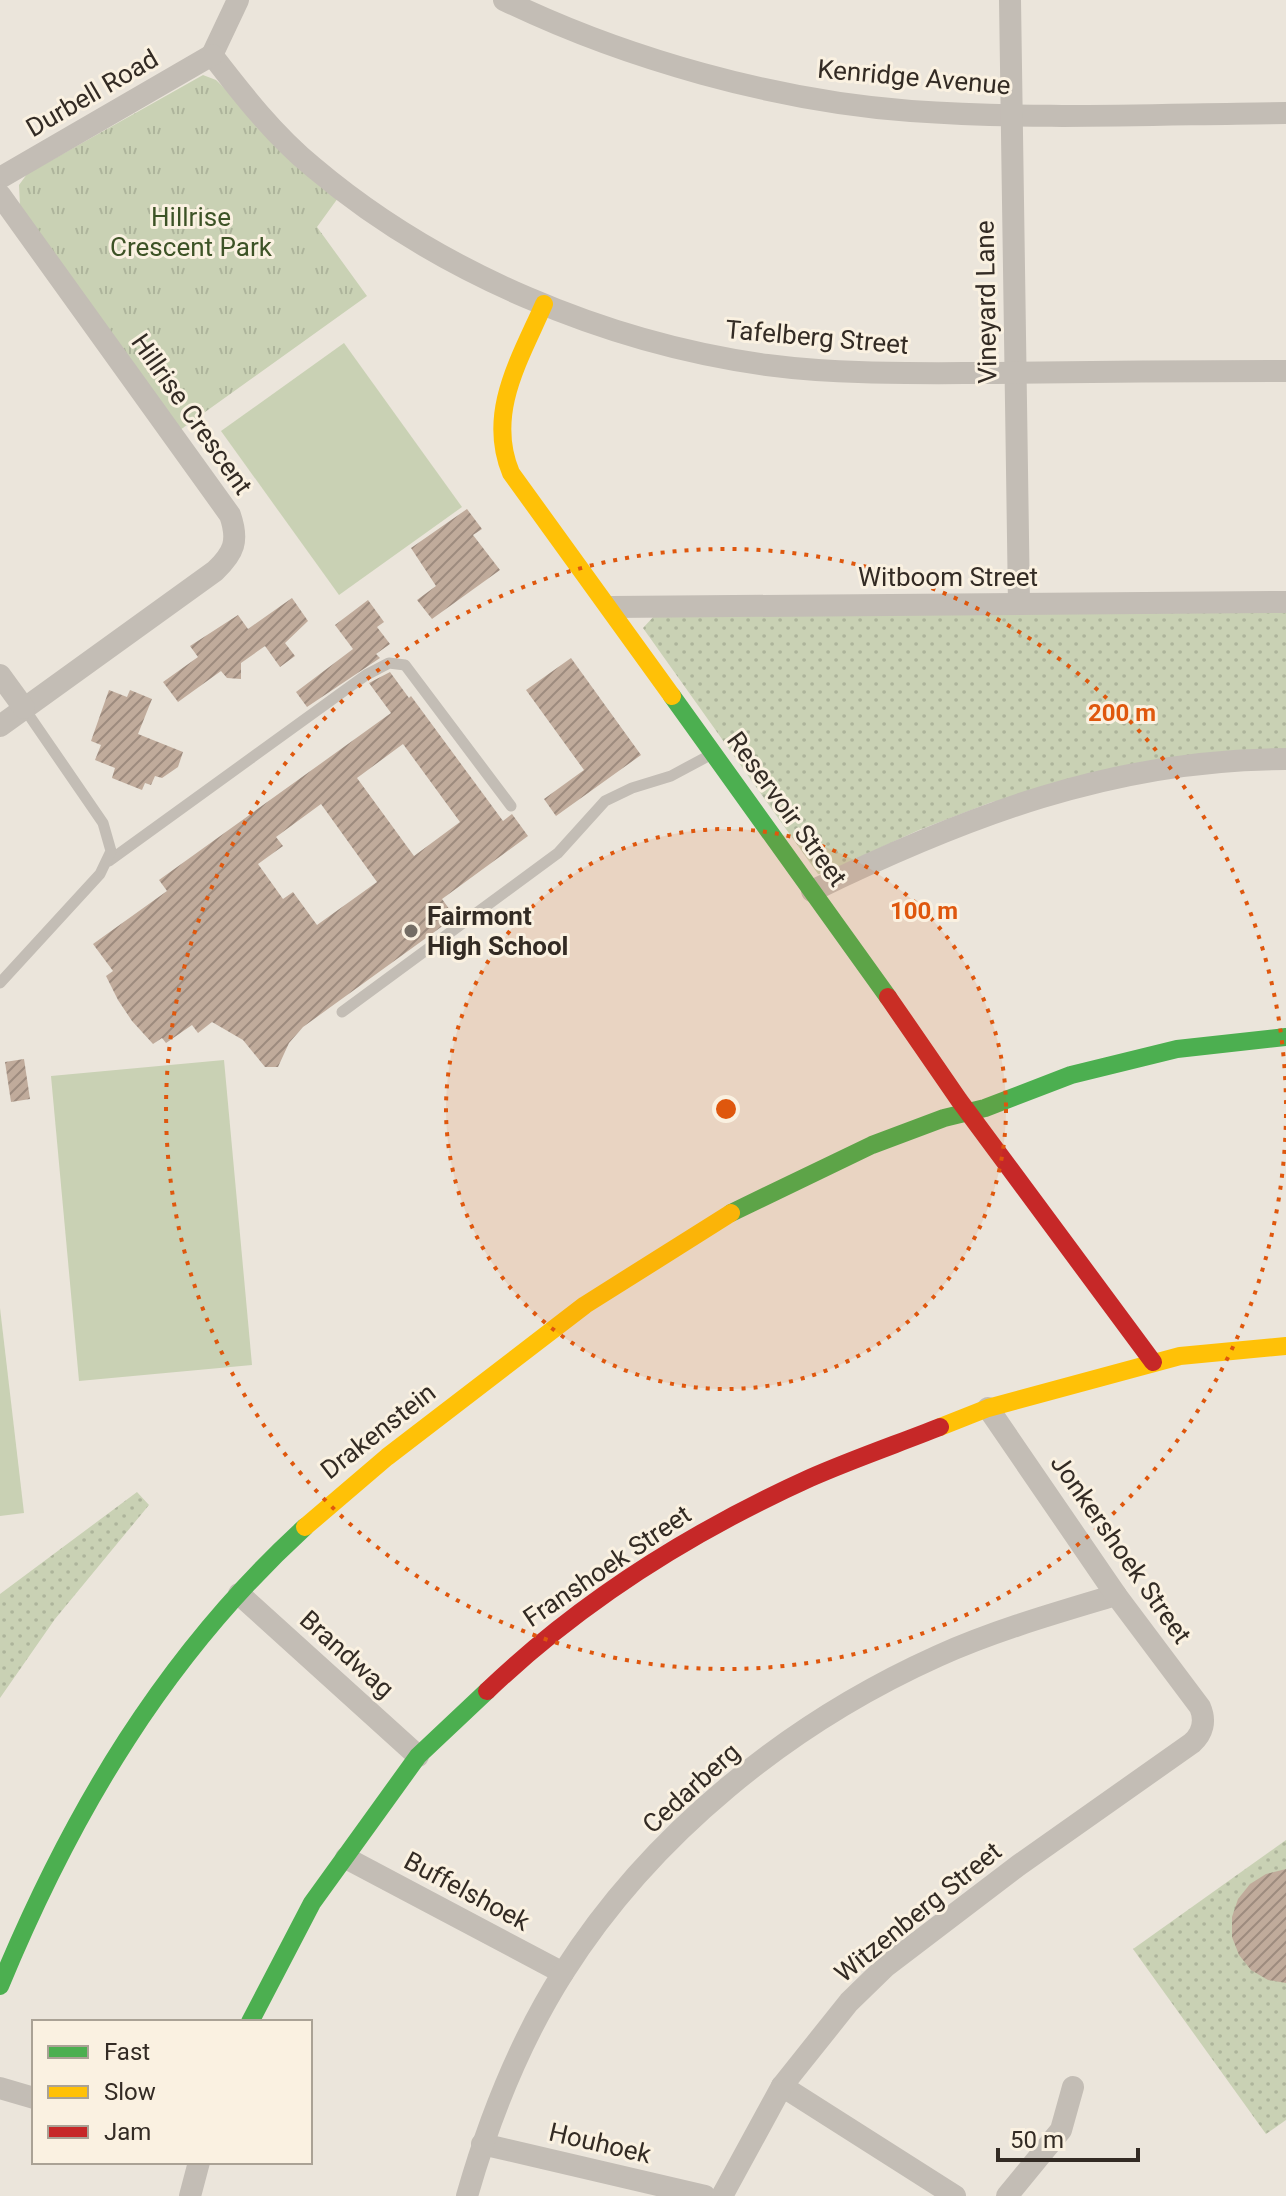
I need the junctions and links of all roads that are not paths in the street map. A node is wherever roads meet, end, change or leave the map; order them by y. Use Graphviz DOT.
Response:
graph roads {
  1 [pos="238,0"];
  2 [pos="504,0"];
  3 [pos="1010,0"];
  4 [pos="212,55"];
  5 [pos="1286,113"];
  6 [pos="1012,115"];
  7 [pos="0,178"];
  8 [pos="0,195"];
  9 [pos="544,304"];
  10 [pos="1286,371"];
  11 [pos="1015,373"];
  12 [pos="1286,602"];
  13 [pos="1019,604"];
  14 [pos="611,607"];
  15 [pos="0,675"];
  16 [pos="24,708"];
  17 [pos="0,726"];
  18 [pos="714,753"];
  19 [pos="1286,759"];
  20 [pos="511,806"];
  21 [pos="109,861"];
  22 [pos="812,891"];
  23 [pos="0,983"];
  24 [pos="342,1012"];
  25 [pos="1286,1037"];
  26 [pos="970,1112"];
  27 [pos="1286,1346"];
  28 [pos="1153,1362"];
  29 [pos="988,1408"];
  30 [pos="239,1594"];
  31 [pos="1116,1595"];
  32 [pos="1203,1724"];
  33 [pos="418,1756"];
  34 [pos="346,1858"];
  35 [pos="563,1973"];
  36 [pos="0,1986"];
  37 [pos="251,2020"];
  38 [pos="782,2086"];
  39 [pos="1073,2087"];
  40 [pos="0,2088"];
  41 [pos="32,2097"];
  42 [pos="482,2144"];
  43 [pos="198,2164"];
  44 [pos="190,2196"];
  45 [pos="467,2196"];
  46 [pos="705,2196"];
  47 [pos="722,2196"];
  48 [pos="955,2196"];
  49 [pos="1007,2196"];
  1 -- 4 [label="street"];
  2 -- 6 [label="street, Kenridge Avenue"];
  3 -- 6 [label="street, Vineyard Lane"];
  4 -- 7 [label="street, Durbell Road"];
  4 -- 9 [label="street, Tafelberg Street"];
  5 -- 6 [label="street, Kenridge Avenue"];
  6 -- 11 [label="street, Vineyard Lane"];
  8 -- 16 [label="street, Hillrise Crescent"];
  9 -- 11 [label="street, Tafelberg Street"];
  9 -- 14 [label="street, Reservoir Street"];
  10 -- 11 [label="street, Tafelberg Street"];
  11 -- 13 [label="street, Vineyard Lane"];
  12 -- 13 [label="street, Witboom Street"];
  13 -- 14 [label="street, Witboom Street"];
  14 -- 18 [label="street, Reservoir Street"];
  15 -- 16 [label="street"];
  16 -- 17 [label="street, Hillrise Crescent"];
  16 -- 21 [label="lane"];
  18 -- 22 [label="street, Reservoir Street"];
  18 -- 24 [label="lane"];
  19 -- 22 [label="street"];
  20 -- 21 [label="lane"];
  21 -- 23 [label="lane"];
  22 -- 26 [label="street, Reservoir Street"];
  25 -- 26 [label="street, Drakenstein"];
  26 -- 28 [label="street, Reservoir Street"];
  26 -- 30 [label="street, Drakenstein"];
  27 -- 28 [label="street, Franshoek Street"];
  28 -- 29 [label="street, Franshoek Street"];
  29 -- 31 [label="street, Jonkershoek Street"];
  29 -- 33 [label="street, Franshoek Street"];
  30 -- 33 [label="street, Brandwag"];
  30 -- 36 [label="street, Drakenstein"];
  31 -- 32 [label="street, Jonkershoek Street"];
  31 -- 35 [label="street, Cedarberg"];
  32 -- 38 [label="street, Witzenberg Street"];
  33 -- 34 [label="street, Franshoek Street"];
  34 -- 35 [label="street, Buffelshoek"];
  34 -- 37 [label="street, Franshoek Street"];
  35 -- 42 [label="street, Cedarberg"];
  38 -- 47 [label="street, Witzenberg Street"];
  38 -- 48 [label="street"];
  39 -- 49 [label="street"];
  40 -- 41 [label="street"];
  42 -- 45 [label="street, Cedarberg"];
  42 -- 46 [label="street, Houhoek"];
  43 -- 44 [label="street"];
}
